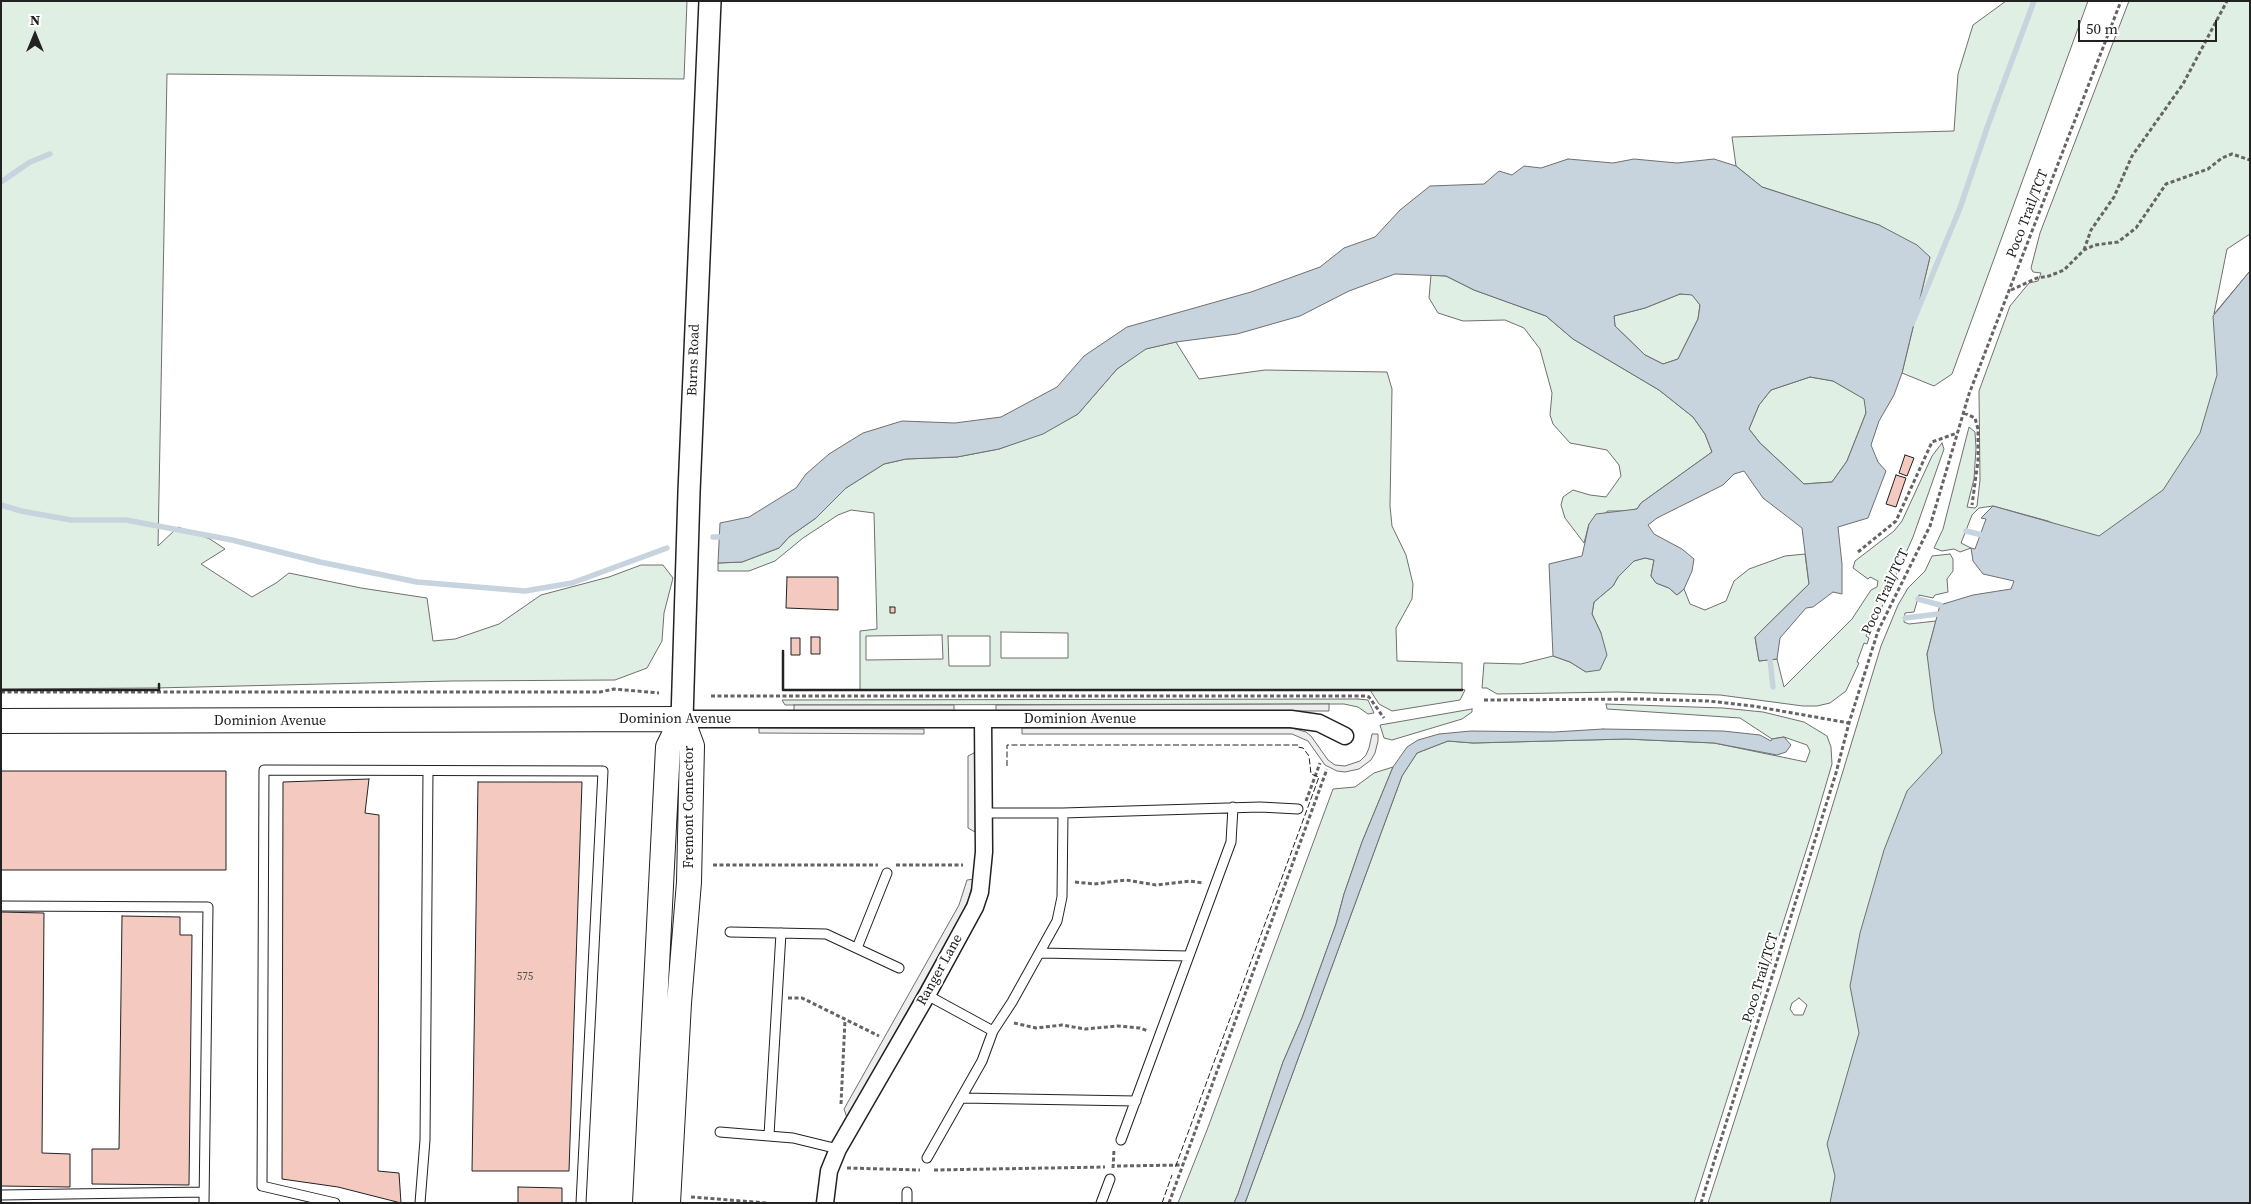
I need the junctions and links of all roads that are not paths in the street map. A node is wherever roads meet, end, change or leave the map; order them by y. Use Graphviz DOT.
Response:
graph roads {
  1 [pos="710,1"];
  2 [pos="682,719"];
  3 [pos="983,719"];
  4 [pos="1,721"];
  5 [pos="1345,736"];
  6 [pos="428,771"];
  7 [pos="1233,807"];
  8 [pos="1298,809"];
  9 [pos="984,813"];
  10 [pos="1063,813"];
  11 [pos="885,869"];
  12 [pos="1,906"];
  13 [pos="730,932"];
  14 [pos="780,933"];
  15 [pos="857,948"];
  16 [pos="1040,953"];
  17 [pos="1190,956"];
  18 [pos="899,968"];
  19 [pos="927,994"];
  20 [pos="993,1031"];
  21 [pos="962,1098"];
  22 [pos="1136,1101"];
  23 [pos="720,1132"];
  24 [pos="769,1135"];
  25 [pos="1122,1140"];
  26 [pos="838,1149"];
  27 [pos="927,1158"];
  28 [pos="1110,1179"];
  29 [pos="204,1192"];
  30 [pos="907,1192"];
  31 [pos="1,1195"];
  32 [pos="204,1203"];
  33 [pos="335,1203"];
  34 [pos="420,1203"];
  35 [pos="580,1203"];
  36 [pos="645,1203"];
  37 [pos="668,1203"];
  38 [pos="825,1203"];
  39 [pos="907,1203"];
  40 [pos="1101,1203"];
  1 -- 2 [label="street, Burns Road"];
  2 -- 3 [label="street, Dominion Avenue"];
  2 -- 4 [label="main road, Dominion Avenue"];
  2 -- 36 [label="main road, Fremont Connector"];
  2 -- 37 [label="main road, Fremont Connector"];
  3 -- 5 [label="street, Dominion Avenue"];
  3 -- 9 [label="street, Ranger Lane"];
  6 -- 33 [label="lane"];
  6 -- 34 [label="lane"];
  6 -- 35 [label="lane"];
  7 -- 8 [label="lane"];
  7 -- 10 [label="lane"];
  7 -- 17 [label="lane"];
  9 -- 10 [label="lane"];
  9 -- 19 [label="street, Ranger Lane"];
  10 -- 16 [label="lane"];
  11 -- 15 [label="lane"];
  12 -- 29 [label="lane"];
  13 -- 14 [label="lane"];
  14 -- 15 [label="lane"];
  14 -- 24 [label="lane"];
  15 -- 18 [label="lane"];
  16 -- 17 [label="lane"];
  16 -- 20 [label="lane"];
  17 -- 22 [label="lane"];
  19 -- 20 [label="lane"];
  19 -- 26 [label="street, Ranger Lane"];
  20 -- 21 [label="lane"];
  21 -- 22 [label="lane"];
  21 -- 27 [label="lane"];
  22 -- 25 [label="lane"];
  23 -- 24 [label="lane"];
  24 -- 26 [label="lane"];
  26 -- 38 [label="street, Ranger Lane"];
  28 -- 40 [label="lane"];
  29 -- 31 [label="lane"];
  29 -- 32 [label="lane"];
  30 -- 39 [label="lane"];
}
